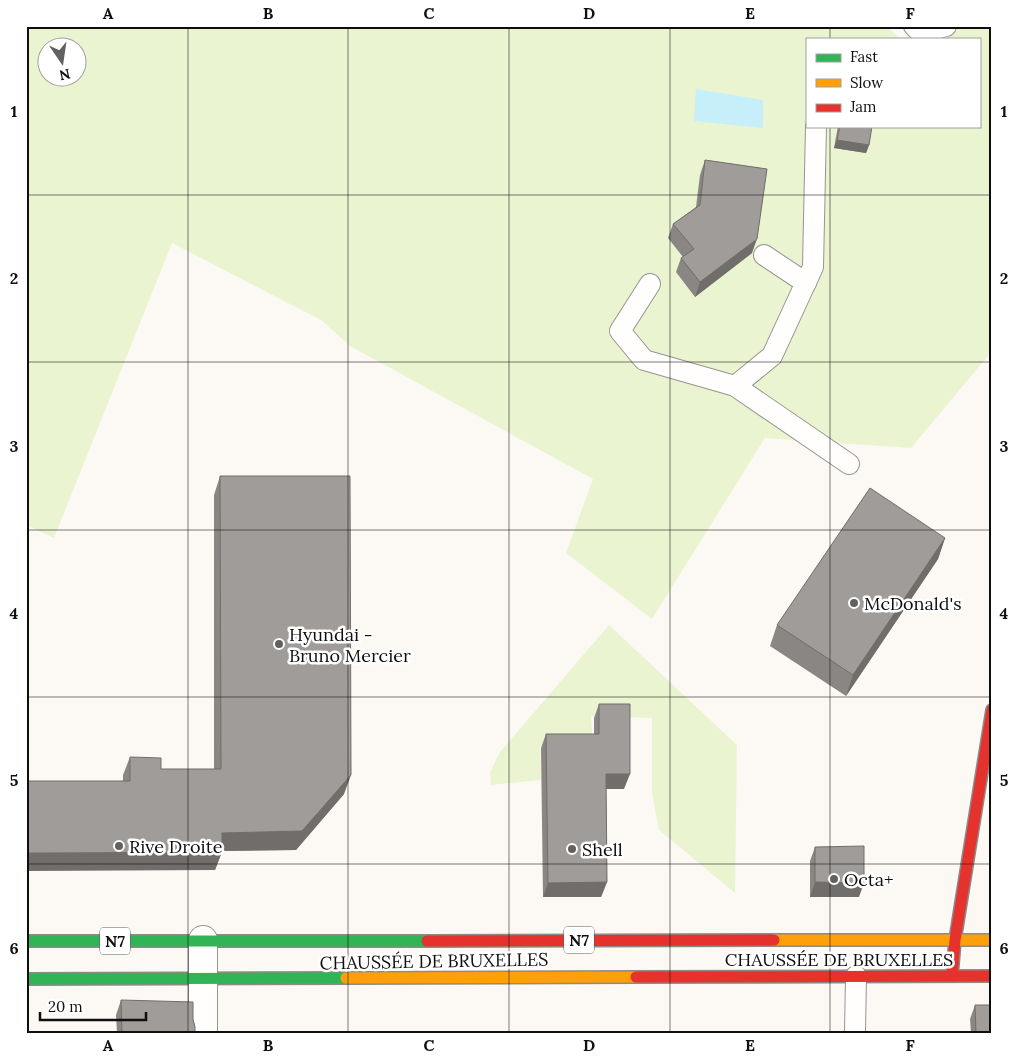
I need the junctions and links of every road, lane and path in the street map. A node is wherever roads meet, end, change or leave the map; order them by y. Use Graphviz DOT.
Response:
graph roads {
  1 [pos="946,26"];
  2 [pos="915,33"];
  3 [pos="816,128"];
  4 [pos="764,255"];
  5 [pos="806,283"];
  6 [pos="650,284"];
  7 [pos="735,386"];
  8 [pos="849,464"];
  9 [pos="992,710"];
  10 [pos="203,940"];
  11 [pos="955,940"];
  12 [pos="992,940"];
  13 [pos="26,941"];
  14 [pos="856,976"];
  15 [pos="952,976"];
  16 [pos="992,976"];
  17 [pos="26,979"];
  18 [pos="204,979"];
  19 [pos="203,1033"];
  20 [pos="855,1033"];
  1 -- 2 [label="lane"];
  3 -- 5 [label="lane"];
  4 -- 5 [label="lane"];
  5 -- 7 [label="lane"];
  6 -- 7 [label="lane"];
  7 -- 8 [label="lane"];
  9 -- 11 [label="main road"];
  10 -- 11 [label="main road, CHAUSSÉE DE BRUXELLES / N7"];
  10 -- 13 [label="main road, CHAUSSÉE DE BRUXELLES / N7"];
  10 -- 18 [label="street"];
  11 -- 12 [label="main road, CHAUSSÉE DE BRUXELLES / N7"];
  11 -- 15 [label="main road"];
  14 -- 15 [label="main road, CHAUSSÉE DE BRUXELLES / N7"];
  14 -- 18 [label="main road, CHAUSSÉE DE BRUXELLES / N7"];
  14 -- 20 [label="lane"];
  15 -- 16 [label="main road, CHAUSSÉE DE BRUXELLES / N7"];
  17 -- 18 [label="main road, CHAUSSÉE DE BRUXELLES / N7"];
  18 -- 19 [label="street"];
}
